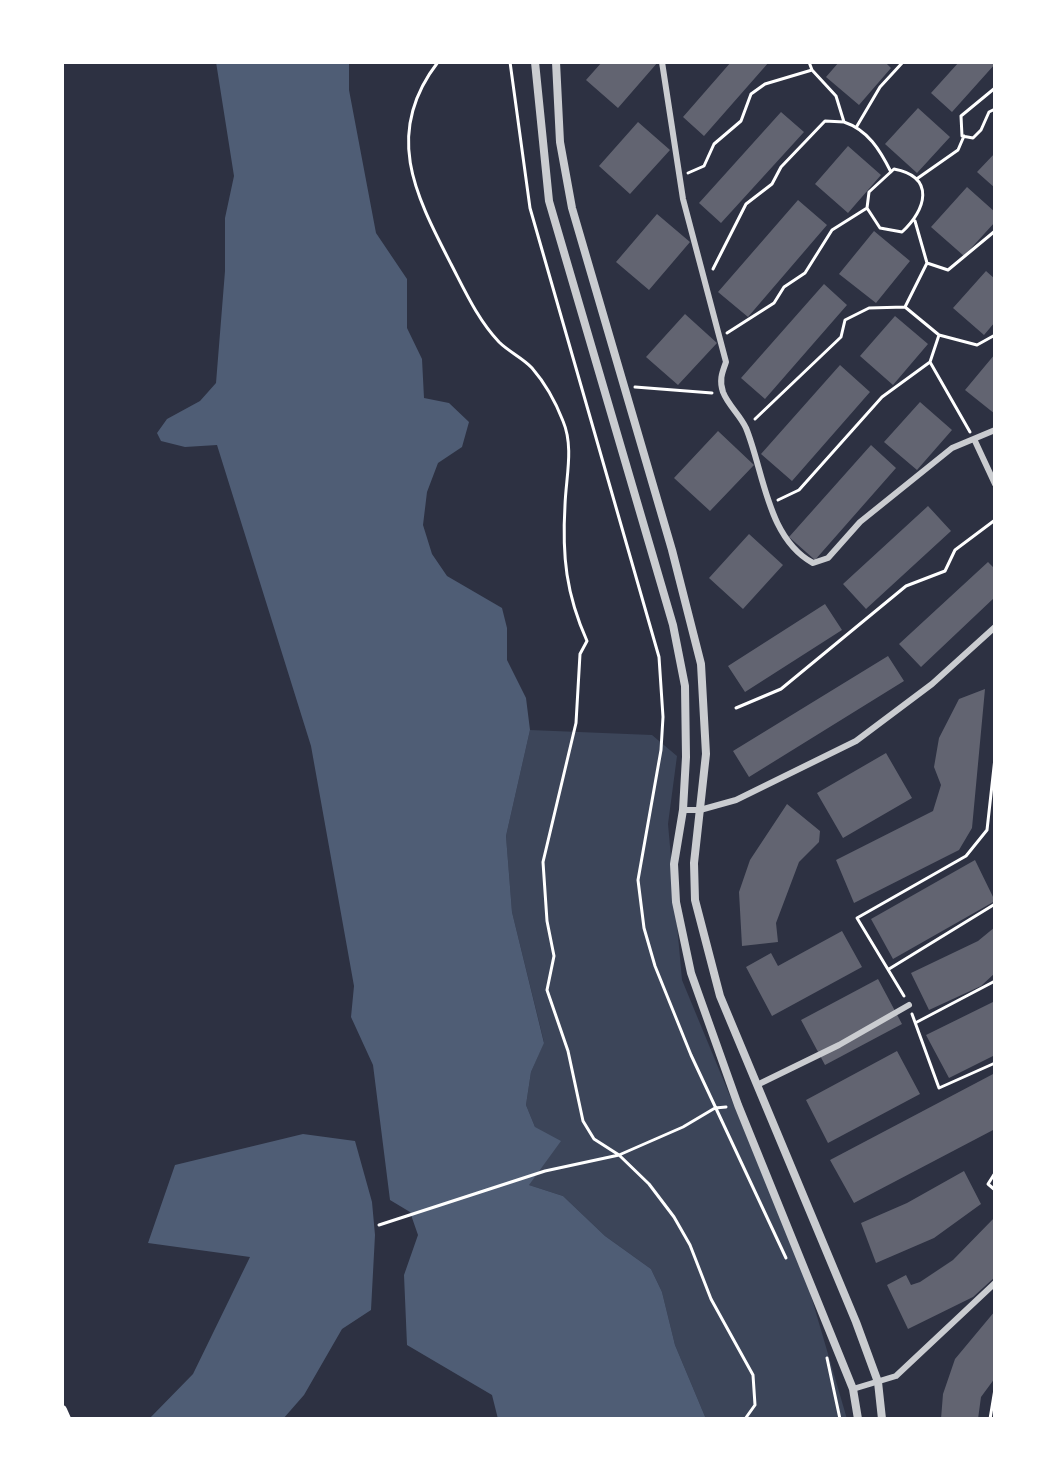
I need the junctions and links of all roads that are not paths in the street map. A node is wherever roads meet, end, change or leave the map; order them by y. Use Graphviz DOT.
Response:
graph roads {
  1 [pos="535,62"];
  2 [pos="556,62"];
  3 [pos="662,62"];
  4 [pos="995,430"];
  5 [pos="975,441"];
  6 [pos="995,484"];
  7 [pos="995,627"];
  8 [pos="683,810"];
  9 [pos="700,810"];
  10 [pos="909,1005"];
  11 [pos="759,1084"];
  12 [pos="995,1283"];
  13 [pos="878,1382"];
  14 [pos="853,1389"];
  15 [pos="62,1410"];
  16 [pos="66,1419"];
  17 [pos="858,1419"];
  18 [pos="882,1419"];
  1 -- 8 [label="street"];
  2 -- 9 [label="street"];
  3 -- 5 [label="street"];
  4 -- 5 [label="street"];
  5 -- 6 [label="street"];
  7 -- 9 [label="street"];
  8 -- 9 [label="street"];
  8 -- 14 [label="street"];
  9 -- 11 [label="street"];
  10 -- 11 [label="street"];
  11 -- 13 [label="street"];
  12 -- 13 [label="street"];
  13 -- 14 [label="street"];
  13 -- 18 [label="street"];
  14 -- 17 [label="street"];
  15 -- 16 [label="main road"];
}
